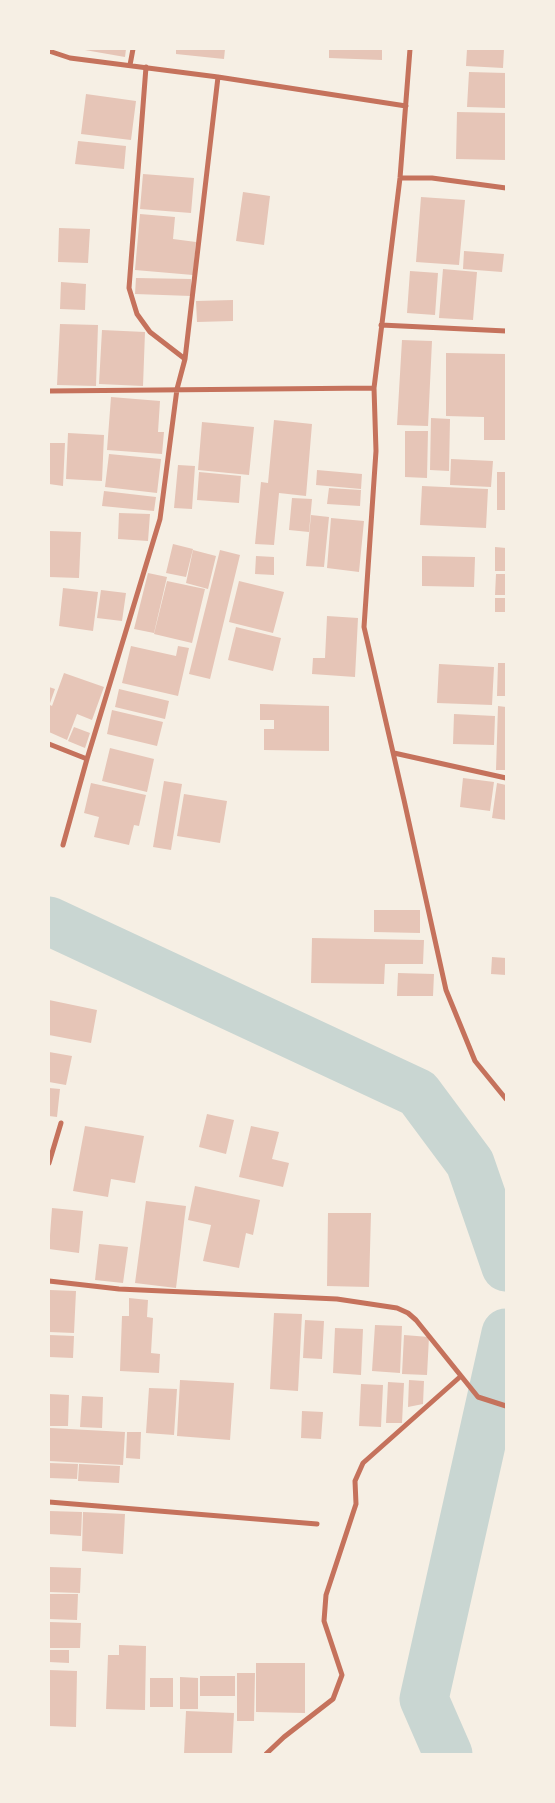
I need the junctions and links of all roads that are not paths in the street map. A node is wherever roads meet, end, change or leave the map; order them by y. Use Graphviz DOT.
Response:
graph roads {
  1 [pos="133,49"];
  2 [pos="410,49"];
  3 [pos="49,51"];
  4 [pos="130,65"];
  5 [pos="146,67"];
  6 [pos="218,77"];
  7 [pos="406,106"];
  8 [pos="400,178"];
  9 [pos="506,188"];
  10 [pos="381,325"];
  11 [pos="506,331"];
  12 [pos="185,359"];
  13 [pos="374,388"];
  14 [pos="177,389"];
  15 [pos="49,391"];
  16 [pos="49,744"];
  17 [pos="394,753"];
  18 [pos="87,759"];
  19 [pos="506,778"];
  20 [pos="64,844"];
  21 [pos="506,1099"];
  22 [pos="61,1123"];
  23 [pos="49,1163"];
  24 [pos="49,1281"];
  25 [pos="462,1376"];
  26 [pos="506,1406"];
  27 [pos="49,1502"];
  28 [pos="316,1524"];
  29 [pos="266,1754"];
  1 -- 4 [label="street"];
  2 -- 7 [label="street"];
  3 -- 4 [label="street"];
  4 -- 5 [label="street"];
  5 -- 6 [label="street"];
  5 -- 12 [label="street"];
  6 -- 7 [label="street"];
  6 -- 12 [label="street"];
  7 -- 8 [label="street"];
  8 -- 9 [label="street"];
  8 -- 10 [label="street"];
  10 -- 11 [label="street"];
  10 -- 13 [label="street"];
  12 -- 14 [label="street"];
  13 -- 14 [label="street"];
  13 -- 17 [label="street"];
  14 -- 15 [label="street"];
  14 -- 18 [label="street"];
  16 -- 18 [label="street"];
  17 -- 19 [label="street"];
  17 -- 21 [label="street"];
  18 -- 20 [label="street"];
  22 -- 23 [label="street"];
  24 -- 25 [label="street"];
  25 -- 26 [label="street"];
  25 -- 29 [label="street"];
  27 -- 28 [label="street"];
}
